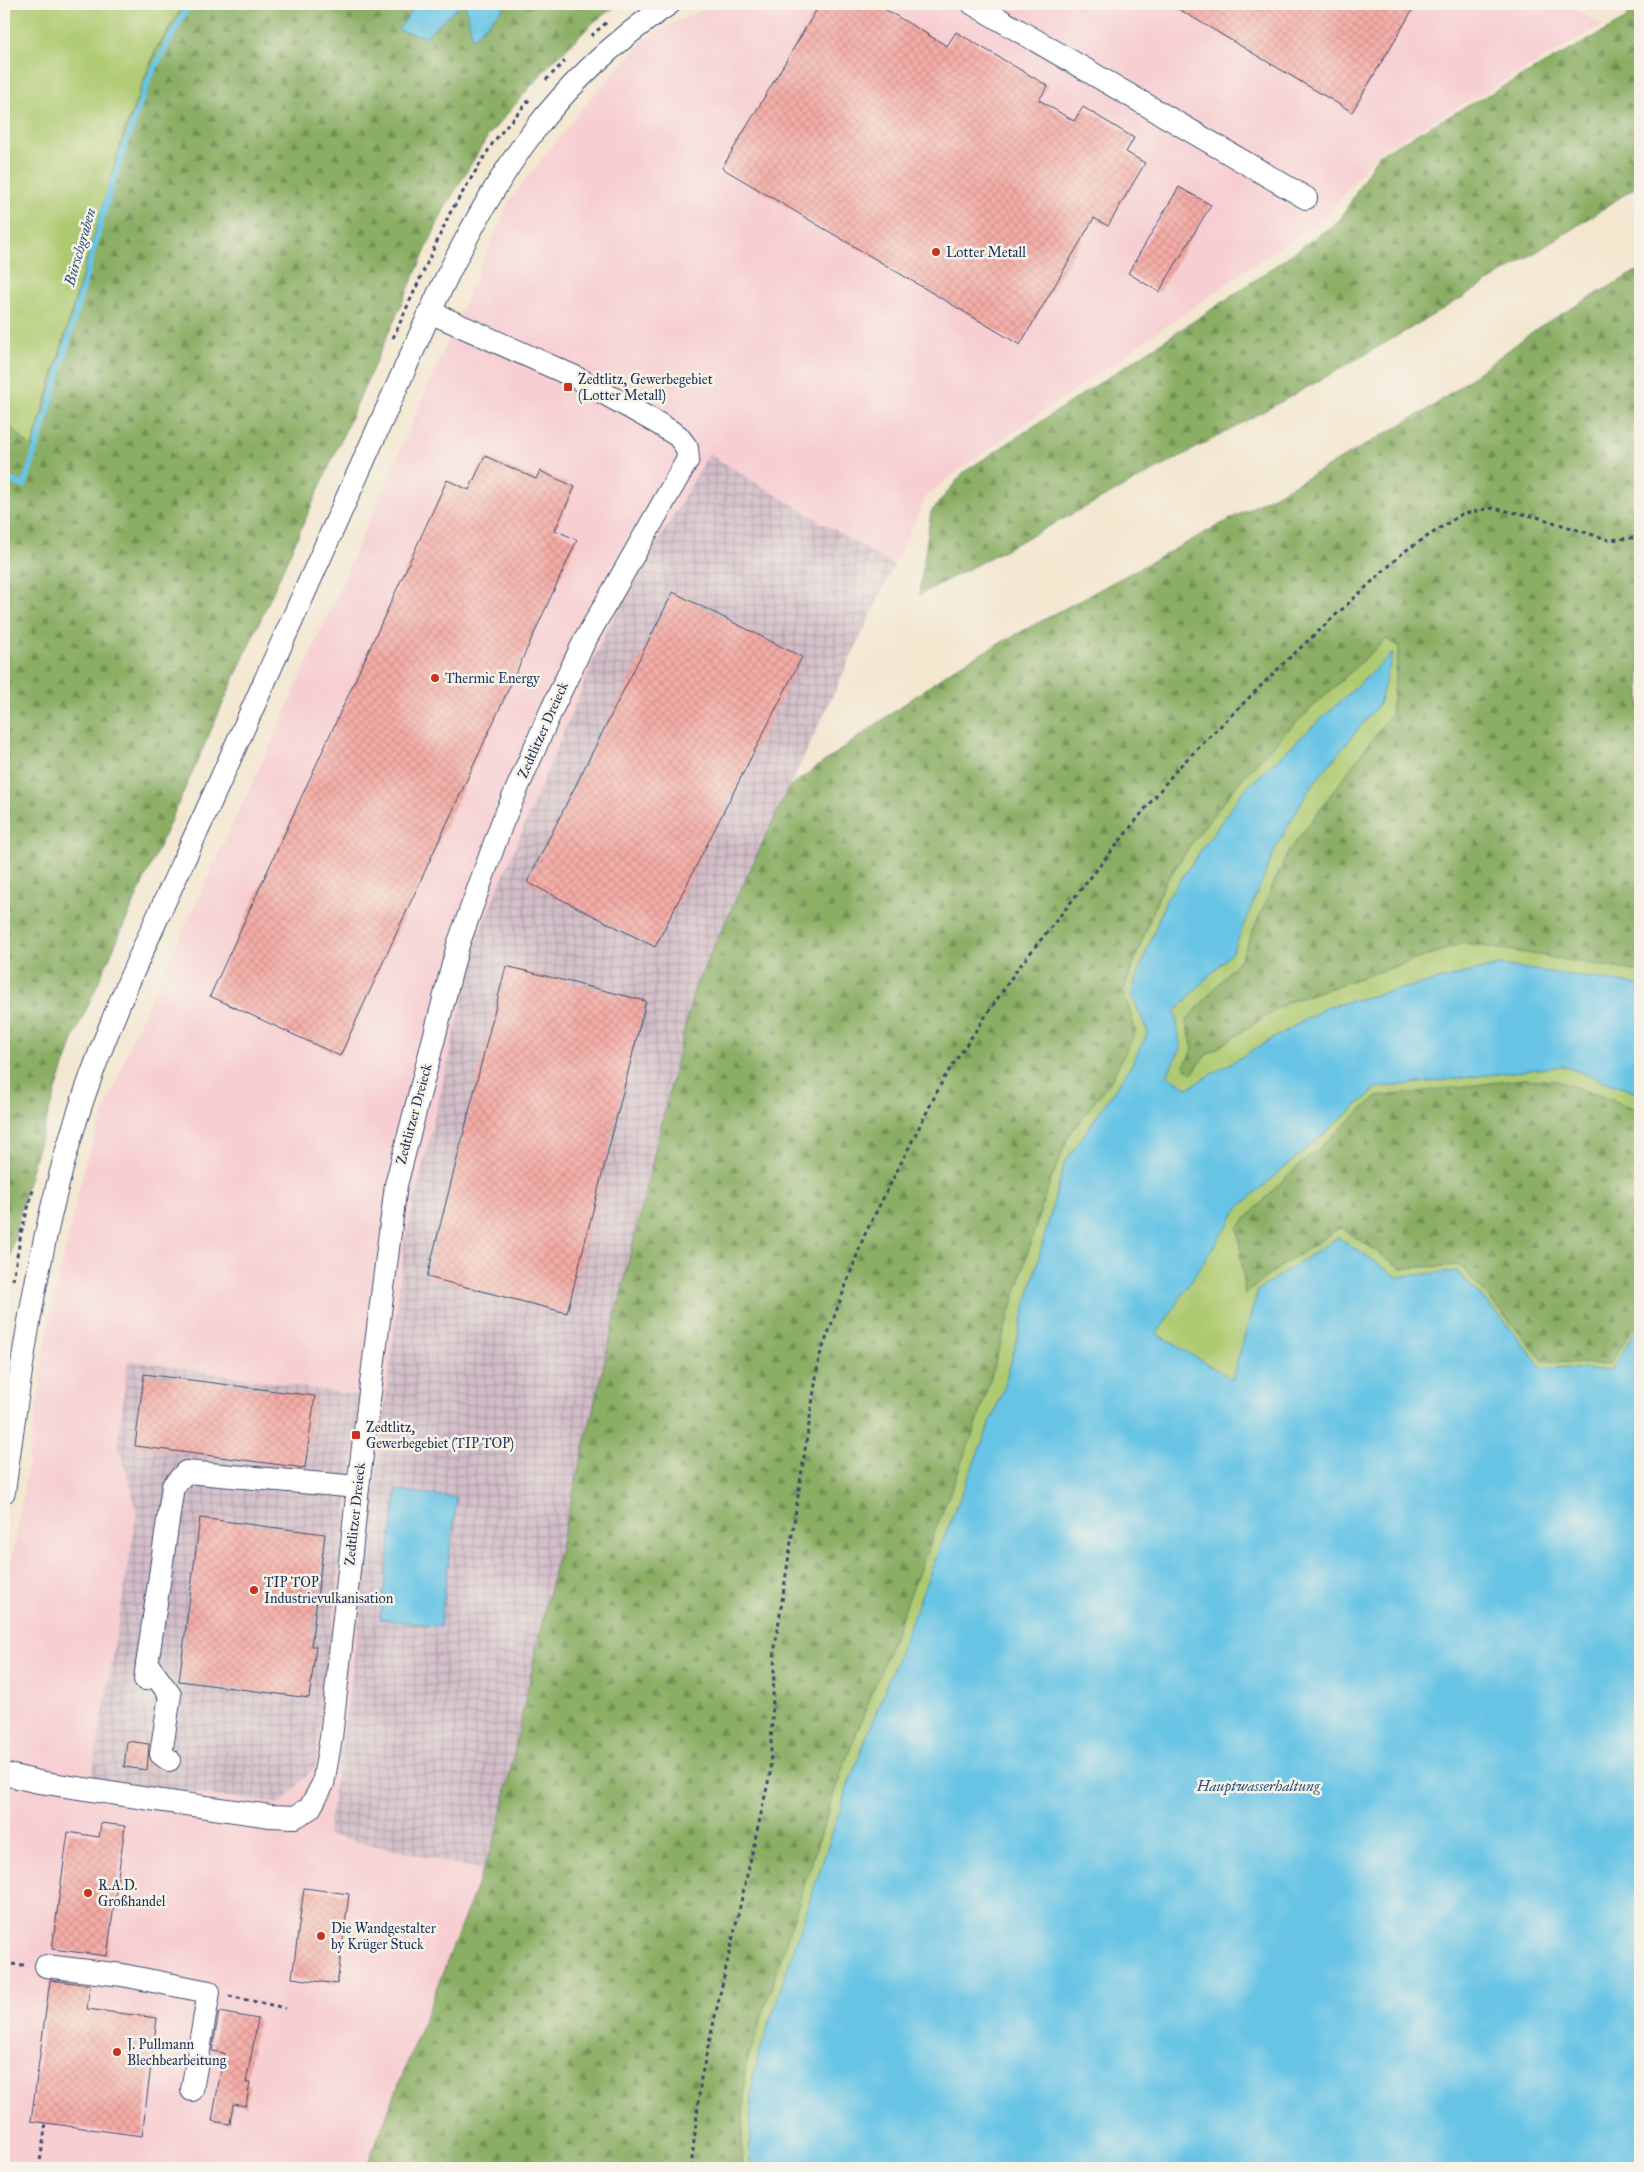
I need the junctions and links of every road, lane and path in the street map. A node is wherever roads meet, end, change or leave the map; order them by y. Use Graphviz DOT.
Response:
graph roads {
  1 [pos="669,4"];
  2 [pos="973,4"];
  3 [pos="1306,198"];
  4 [pos="430,312"];
  5 [pos="1640,537"];
  6 [pos="358,1488"];
  7 [pos="4,1492"];
  8 [pos="169,1760"];
  9 [pos="4,1774"];
  10 [pos="46,1966"];
  11 [pos="208,1992"];
  12 [pos="285,2008"];
  13 [pos="192,2090"];
  14 [pos="46,2123"];
  15 [pos="39,2168"];
  16 [pos="691,2168"];
  1 -- 4 [label="street"];
  2 -- 3 [label="street"];
  4 -- 6 [label="street, Zedtlitzer Dreieck"];
  4 -- 7 [label="street"];
  5 -- 16 [label="path"];
  6 -- 8 [label="street"];
  6 -- 9 [label="street, Zedtlitzer Dreieck"];
  10 -- 11 [label="street"];
  11 -- 12 [label="path"];
  11 -- 13 [label="street"];
  14 -- 15 [label="path"];
}
